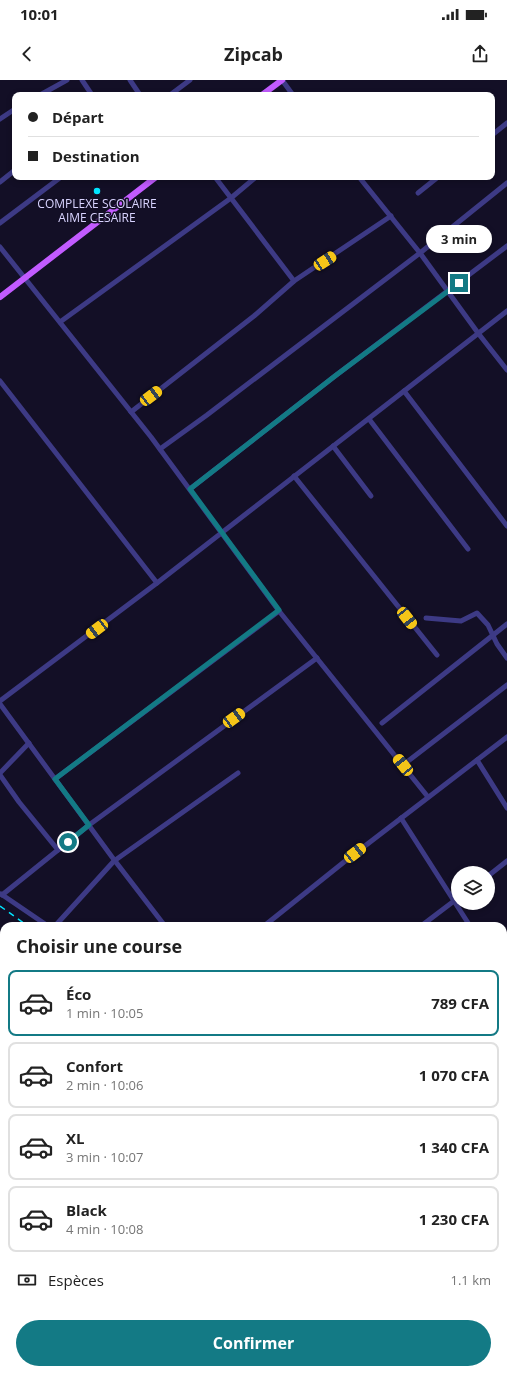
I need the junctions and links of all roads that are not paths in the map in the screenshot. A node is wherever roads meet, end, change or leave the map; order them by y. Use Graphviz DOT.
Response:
graph roads {
  1 [pos="67,80"];
  2 [pos="82,80"];
  3 [pos="130,80"];
  4 [pos="190,80"];
  5 [pos="282,80"];
  6 [pos="45,92"];
  7 [pos="90,92"];
  8 [pos="138,92"];
  9 [pos="174,92"];
  10 [pos="266,92"];
  11 [pos="291,92"];
  12 [pos="12,111"];
  13 [pos="0,119"];
  14 [pos="507,123"];
  15 [pos="495,133"];
  16 [pos="12,172"];
  17 [pos="57,180"];
  18 [pos="148,180"];
  19 [pos="217,180"];
  20 [pos="252,180"];
  21 [pos="361,180"];
  22 [pos="434,180"];
  23 [pos="0,182"];
  24 [pos="507,183"];
  25 [pos="418,193"];
  26 [pos="231,198"];
  27 [pos="391,216"];
  28 [pos="0,223"];
  29 [pos="507,246"];
  30 [pos="0,247"];
  31 [pos="420,253"];
  32 [pos="25,278"];
  33 [pos="294,282"];
  34 [pos="448,291"];
  35 [pos="0,297"];
  36 [pos="507,311"];
  37 [pos="60,322"];
  38 [pos="478,334"];
  39 [pos="507,370"];
  40 [pos="0,381"];
  41 [pos="404,391"];
  42 [pos="131,412"];
  43 [pos="369,419"];
  44 [pos="333,446"];
  45 [pos="160,449"];
  46 [pos="294,476"];
  47 [pos="190,489"];
  48 [pos="371,496"];
  49 [pos="507,526"];
  50 [pos="222,533"];
  51 [pos="468,549"];
  52 [pos="157,584"];
  53 [pos="279,610"];
  54 [pos="426,618"];
  55 [pos="507,624"];
  56 [pos="494,635"];
  57 [pos="437,655"];
  58 [pos="317,658"];
  59 [pos="507,658"];
  60 [pos="507,685"];
  61 [pos="0,703"];
  62 [pos="382,723"];
  63 [pos="507,737"];
  64 [pos="29,743"];
  65 [pos="477,760"];
  66 [pos="403,765"];
  67 [pos="238,773"];
  68 [pos="0,774"];
  69 [pos="55,779"];
  70 [pos="428,797"];
  71 [pos="505,799"];
  72 [pos="507,808"];
  73 [pos="401,818"];
  74 [pos="89,825"];
  75 [pos="58,850"];
  76 [pos="114,861"];
  77 [pos="507,861"];
  78 [pos="495,870"];
  79 [pos="451,893"];
  80 [pos="1,894"];
  81 [pos="451,904"];
  82 [pos="461,910"];
  83 [pos="42,922"];
  84 [pos="59,922"];
  85 [pos="162,922"];
  86 [pos="269,922"];
  87 [pos="426,922"];
  88 [pos="468,922"];
  1 -- 6 [label="street"];
  2 -- 7 [label="street"];
  3 -- 8 [label="street"];
  4 -- 9 [label="street"];
  5 -- 10 [label="main road"];
  5 -- 11 [label="street"];
  12 -- 13 [label="street"];
  14 -- 15 [label="street"];
  16 -- 23 [label="street"];
  17 -- 28 [label="street"];
  18 -- 32 [label="main road"];
  19 -- 26 [label="street"];
  20 -- 26 [label="street"];
  21 -- 27 [label="street"];
  22 -- 25 [label="street"];
  24 -- 31 [label="street"];
  26 -- 33 [label="street"];
  26 -- 37 [label="street"];
  27 -- 31 [label="street"];
  27 -- 33 [label="street"];
  29 -- 34 [label="street"];
  30 -- 32 [label="street"];
  31 -- 34 [label="street"];
  31 -- 45 [label="street"];
  32 -- 35 [label="main road"];
  32 -- 37 [label="street"];
  33 -- 42 [label="street"];
  34 -- 38 [label="street"];
  34 -- 47 [label="street"];
  36 -- 38 [label="street"];
  37 -- 42 [label="street"];
  38 -- 39 [label="street"];
  38 -- 41 [label="street"];
  40 -- 52 [label="street"];
  41 -- 43 [label="street"];
  41 -- 49 [label="street"];
  42 -- 45 [label="street"];
  43 -- 44 [label="street"];
  43 -- 51 [label="street"];
  44 -- 46 [label="street"];
  44 -- 48 [label="street"];
  45 -- 47 [label="street"];
  46 -- 50 [label="street"];
  46 -- 57 [label="street"];
  47 -- 50 [label="street"];
  50 -- 52 [label="street"];
  50 -- 53 [label="street"];
  52 -- 61 [label="street"];
  53 -- 58 [label="street"];
  53 -- 69 [label="street"];
  54 -- 56 [label="street"];
  55 -- 56 [label="street"];
  56 -- 59 [label="street"];
  56 -- 62 [label="street"];
  58 -- 66 [label="street"];
  58 -- 74 [label="street"];
  60 -- 66 [label="street"];
  61 -- 64 [label="street"];
  63 -- 65 [label="street"];
  64 -- 68 [label="street"];
  64 -- 69 [label="street"];
  65 -- 70 [label="street"];
  65 -- 71 [label="street"];
  66 -- 70 [label="street"];
  67 -- 76 [label="street"];
  68 -- 75 [label="street"];
  69 -- 74 [label="street"];
  70 -- 73 [label="street"];
  71 -- 72 [label="street"];
  73 -- 79 [label="street"];
  73 -- 86 [label="street"];
  74 -- 75 [label="street"];
  74 -- 76 [label="street"];
  75 -- 80 [label="street"];
  76 -- 84 [label="street"];
  76 -- 85 [label="street"];
  77 -- 78 [label="street"];
  80 -- 83 [label="street"];
  81 -- 87 [label="street"];
  82 -- 88 [label="street"];
}
